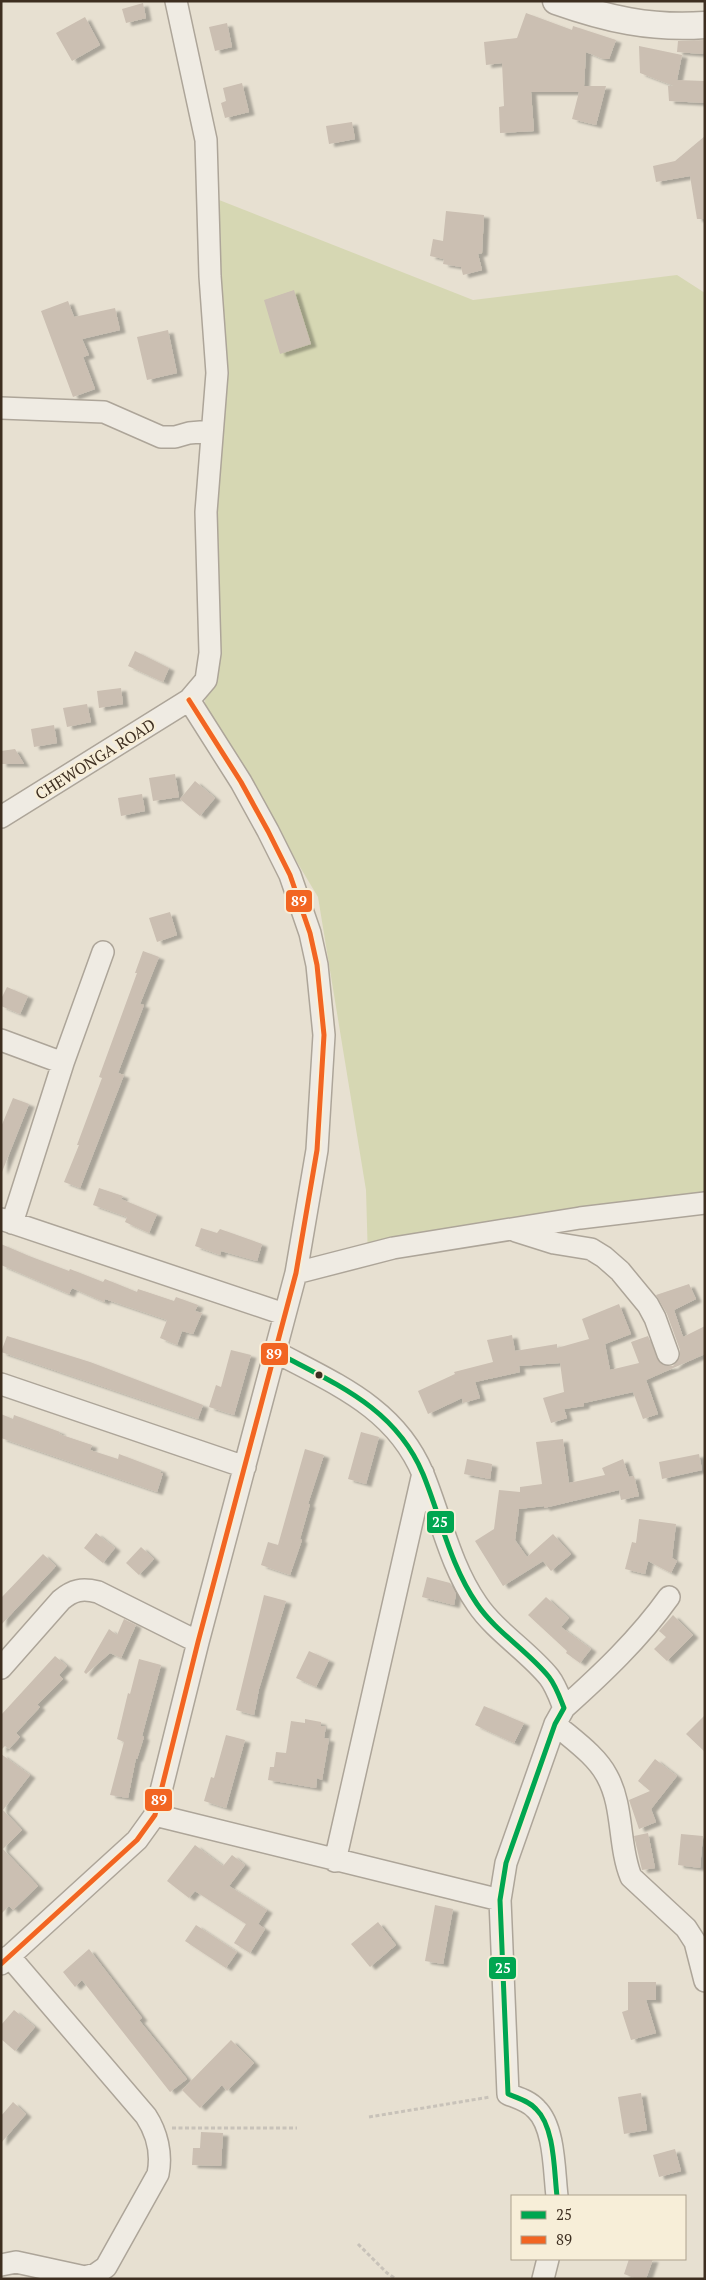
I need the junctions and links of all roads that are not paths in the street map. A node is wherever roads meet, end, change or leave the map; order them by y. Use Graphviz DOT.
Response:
graph roads {
  1 [pos="176,1"];
  2 [pos="556,1"];
  3 [pos="705,25"];
  4 [pos="1,408"];
  5 [pos="212,431"];
  6 [pos="189,700"];
  7 [pos="1,817"];
  8 [pos="103,952"];
  9 [pos="1,1040"];
  10 [pos="63,1063"];
  11 [pos="705,1203"];
  12 [pos="6,1221"];
  13 [pos="511,1229"];
  14 [pos="296,1272"];
  15 [pos="284,1314"];
  16 [pos="274,1351"];
  17 [pos="668,1354"];
  18 [pos="1,1384"];
  19 [pos="245,1468"];
  20 [pos="422,1473"];
  21 [pos="669,1597"];
  22 [pos="198,1642"];
  23 [pos="1,1668"];
  24 [pos="560,1716"];
  25 [pos="156,1815"];
  26 [pos="334,1861"];
  27 [pos="500,1900"];
  28 [pos="5,1960"];
  29 [pos="705,1981"];
  30 [pos="557,2195"];
  31 [pos="548,2260"];
  32 [pos="1,2265"];
  33 [pos="543,2279"];
  1 -- 5 [label="street, CHEWONGA ROAD"];
  2 -- 3 [label="street"];
  4 -- 5 [label="street"];
  5 -- 6 [label="street, CHEWONGA ROAD"];
  6 -- 7 [label="street, CHEWONGA ROAD"];
  6 -- 14 [label="street"];
  8 -- 10 [label="street"];
  9 -- 10 [label="street"];
  10 -- 12 [label="street"];
  11 -- 13 [label="street"];
  12 -- 15 [label="street"];
  13 -- 14 [label="street"];
  13 -- 17 [label="street"];
  14 -- 15 [label="street"];
  15 -- 16 [label="street"];
  16 -- 19 [label="street"];
  16 -- 20 [label="street"];
  18 -- 19 [label="street"];
  19 -- 22 [label="street"];
  20 -- 24 [label="street"];
  20 -- 26 [label="street"];
  21 -- 24 [label="street"];
  22 -- 23 [label="street"];
  22 -- 25 [label="street"];
  24 -- 27 [label="street"];
  24 -- 29 [label="street"];
  25 -- 26 [label="street"];
  25 -- 28 [label="street"];
  26 -- 27 [label="street"];
  27 -- 30 [label="street"];
  28 -- 32 [label="street"];
  31 -- 33 [label="street"];
}
